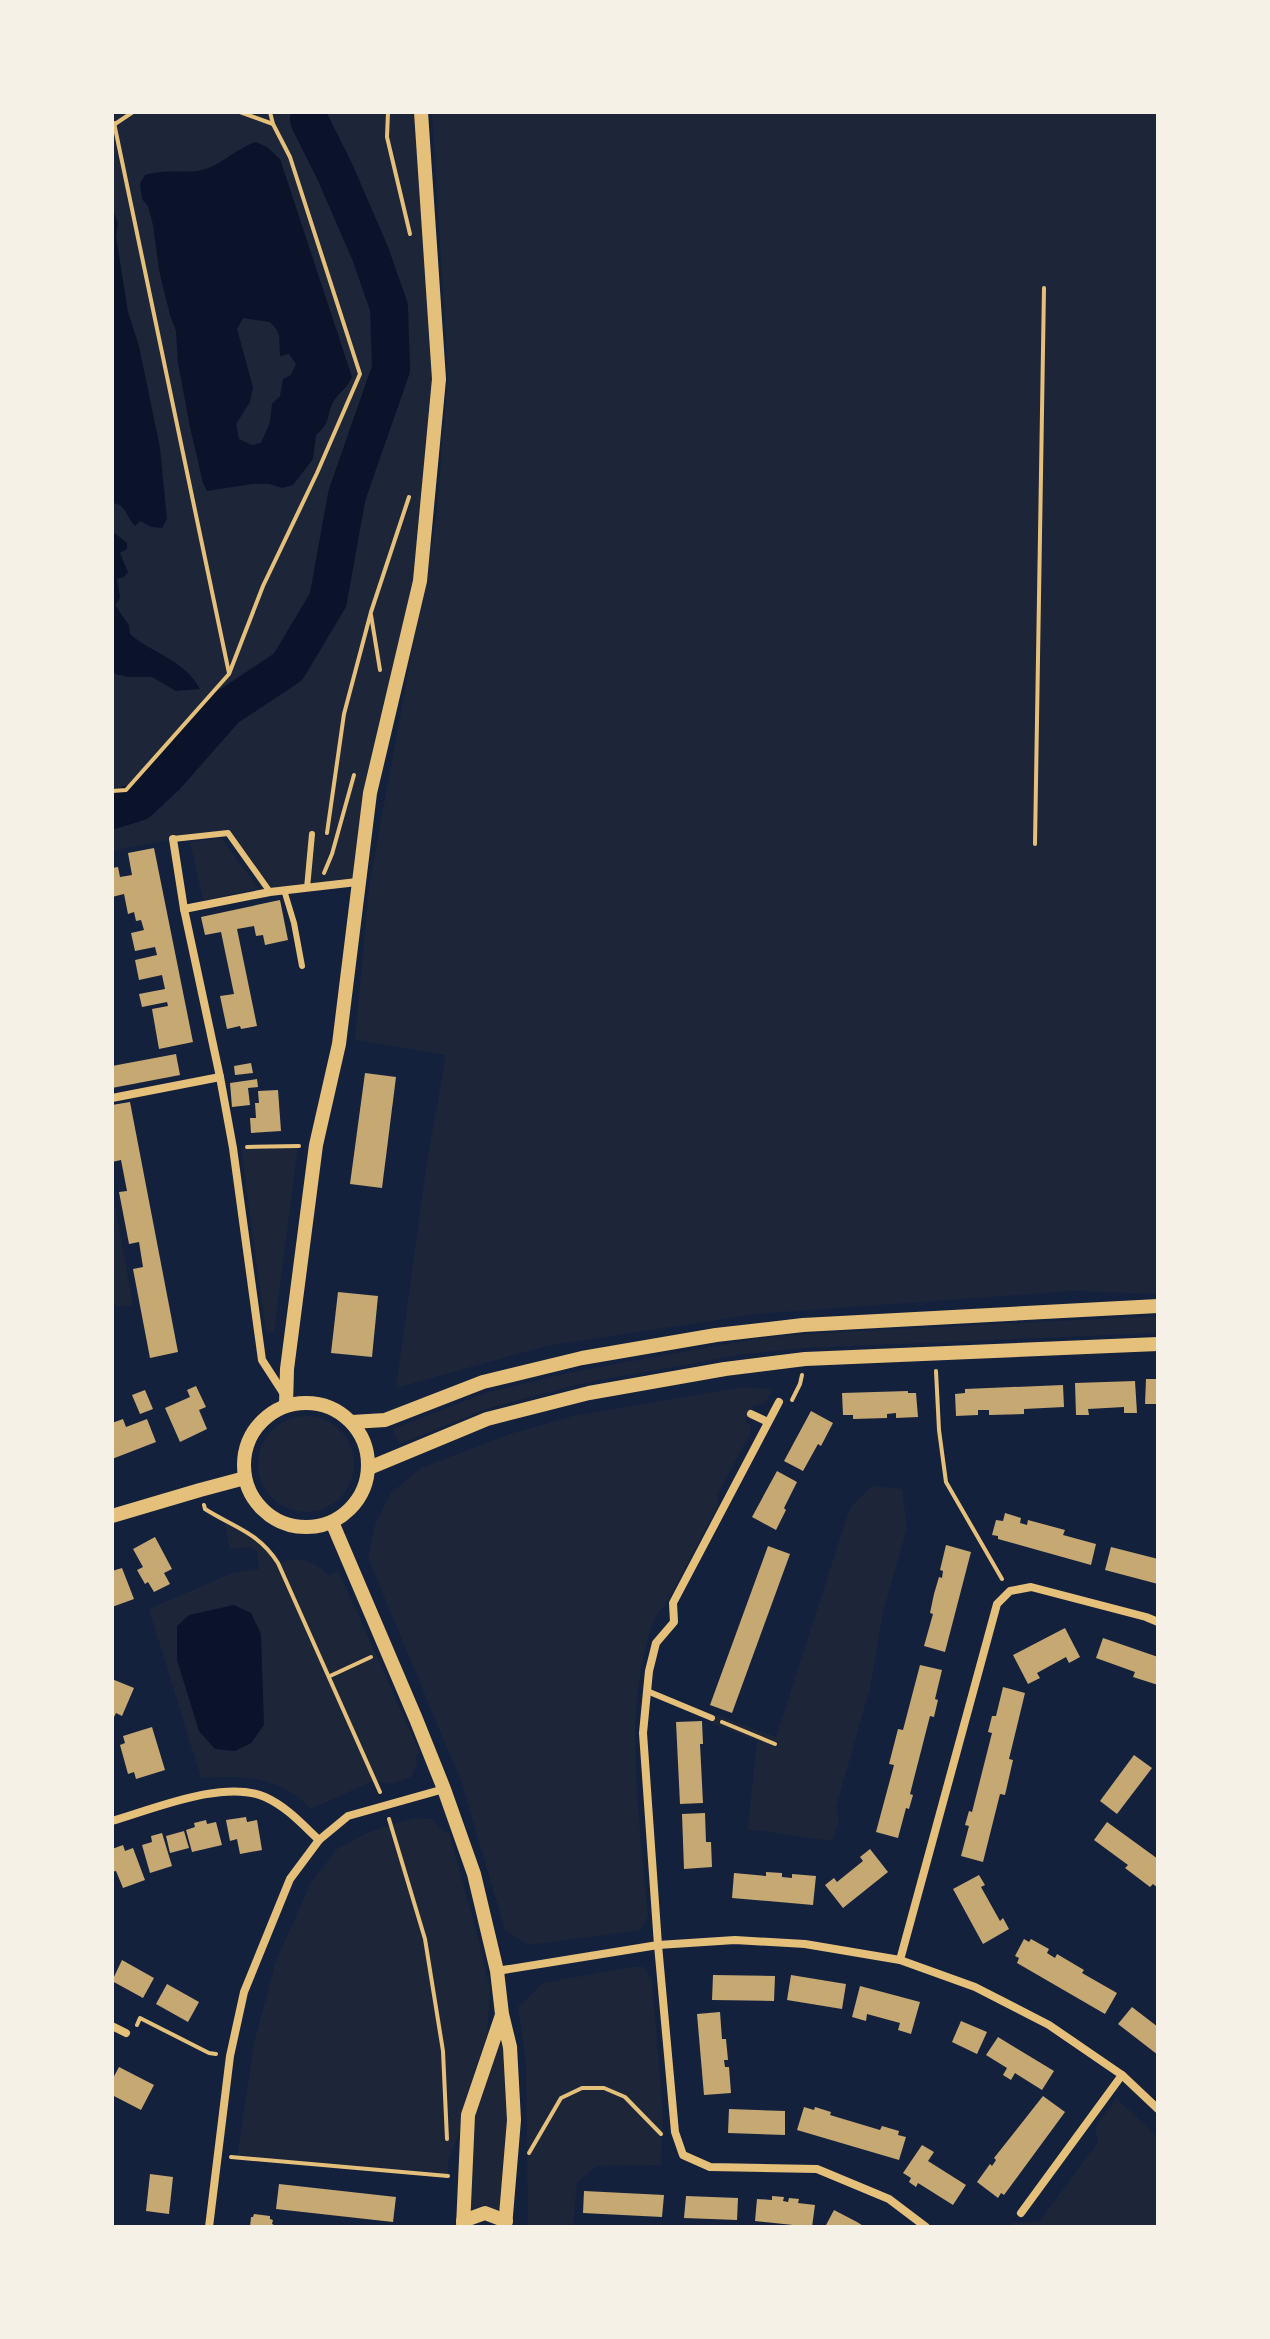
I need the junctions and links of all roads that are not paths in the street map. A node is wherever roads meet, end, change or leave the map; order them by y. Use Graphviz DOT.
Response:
graph roads {
  1 [pos="421,112"];
  2 [pos="312,834"];
  3 [pos="173,839"];
  4 [pos="357,882"];
  5 [pos="307,888"];
  6 [pos="284,890"];
  7 [pos="270,892"];
  8 [pos="184,909"];
  9 [pos="302,966"];
  10 [pos="220,1077"];
  11 [pos="112,1098"];
  12 [pos="1158,1306"];
  13 [pos="1158,1344"];
  14 [pos="286,1402"];
  15 [pos="779,1402"];
  16 [pos="751,1414"];
  17 [pos="352,1422"];
  18 [pos="768,1422"];
  19 [pos="369,1468"];
  20 [pos="245,1478"];
  21 [pos="112,1516"];
  22 [pos="332,1522"];
  23 [pos="1158,1622"];
  24 [pos="647,1691"];
  25 [pos="712,1718"];
  26 [pos="444,1789"];
  27 [pos="112,1821"];
  28 [pos="319,1840"];
  29 [pos="658,1945"];
  30 [pos="900,1960"];
  31 [pos="497,1971"];
  32 [pos="502,2014"];
  33 [pos="112,2026"];
  34 [pos="126,2033"];
  35 [pos="1122,2075"];
  36 [pos="1158,2109"];
  37 [pos="1021,2213"];
  38 [pos="463,2224"];
  39 [pos="506,2224"];
  40 [pos="209,2227"];
  41 [pos="926,2227"];
  1 -- 4 [label="street"];
  2 -- 5 [label="lane"];
  3 -- 7 [label="lane"];
  3 -- 8 [label="street"];
  4 -- 5 [label="street"];
  4 -- 14 [label="street"];
  5 -- 6 [label="street"];
  6 -- 7 [label="street"];
  6 -- 9 [label="lane"];
  7 -- 8 [label="street"];
  8 -- 10 [label="street"];
  10 -- 11 [label="street"];
  10 -- 14 [label="street"];
  12 -- 17 [label="street"];
  13 -- 19 [label="street"];
  14 -- 17 [label="street"];
  14 -- 20 [label="street"];
  15 -- 18 [label="street"];
  16 -- 18 [label="street"];
  17 -- 19 [label="street"];
  18 -- 24 [label="street"];
  19 -- 22 [label="street"];
  20 -- 21 [label="street"];
  20 -- 22 [label="street"];
  22 -- 26 [label="street"];
  23 -- 30 [label="street"];
  24 -- 25 [label="lane"];
  24 -- 29 [label="street"];
  26 -- 28 [label="street"];
  26 -- 31 [label="street"];
  27 -- 28 [label="street"];
  28 -- 40 [label="street"];
  29 -- 30 [label="street"];
  29 -- 31 [label="street"];
  29 -- 41 [label="street"];
  30 -- 35 [label="street"];
  31 -- 32 [label="street"];
  32 -- 38 [label="street"];
  32 -- 39 [label="street"];
  33 -- 34 [label="street"];
  35 -- 36 [label="street"];
  35 -- 37 [label="street"];
  38 -- 39 [label="street"];
}
